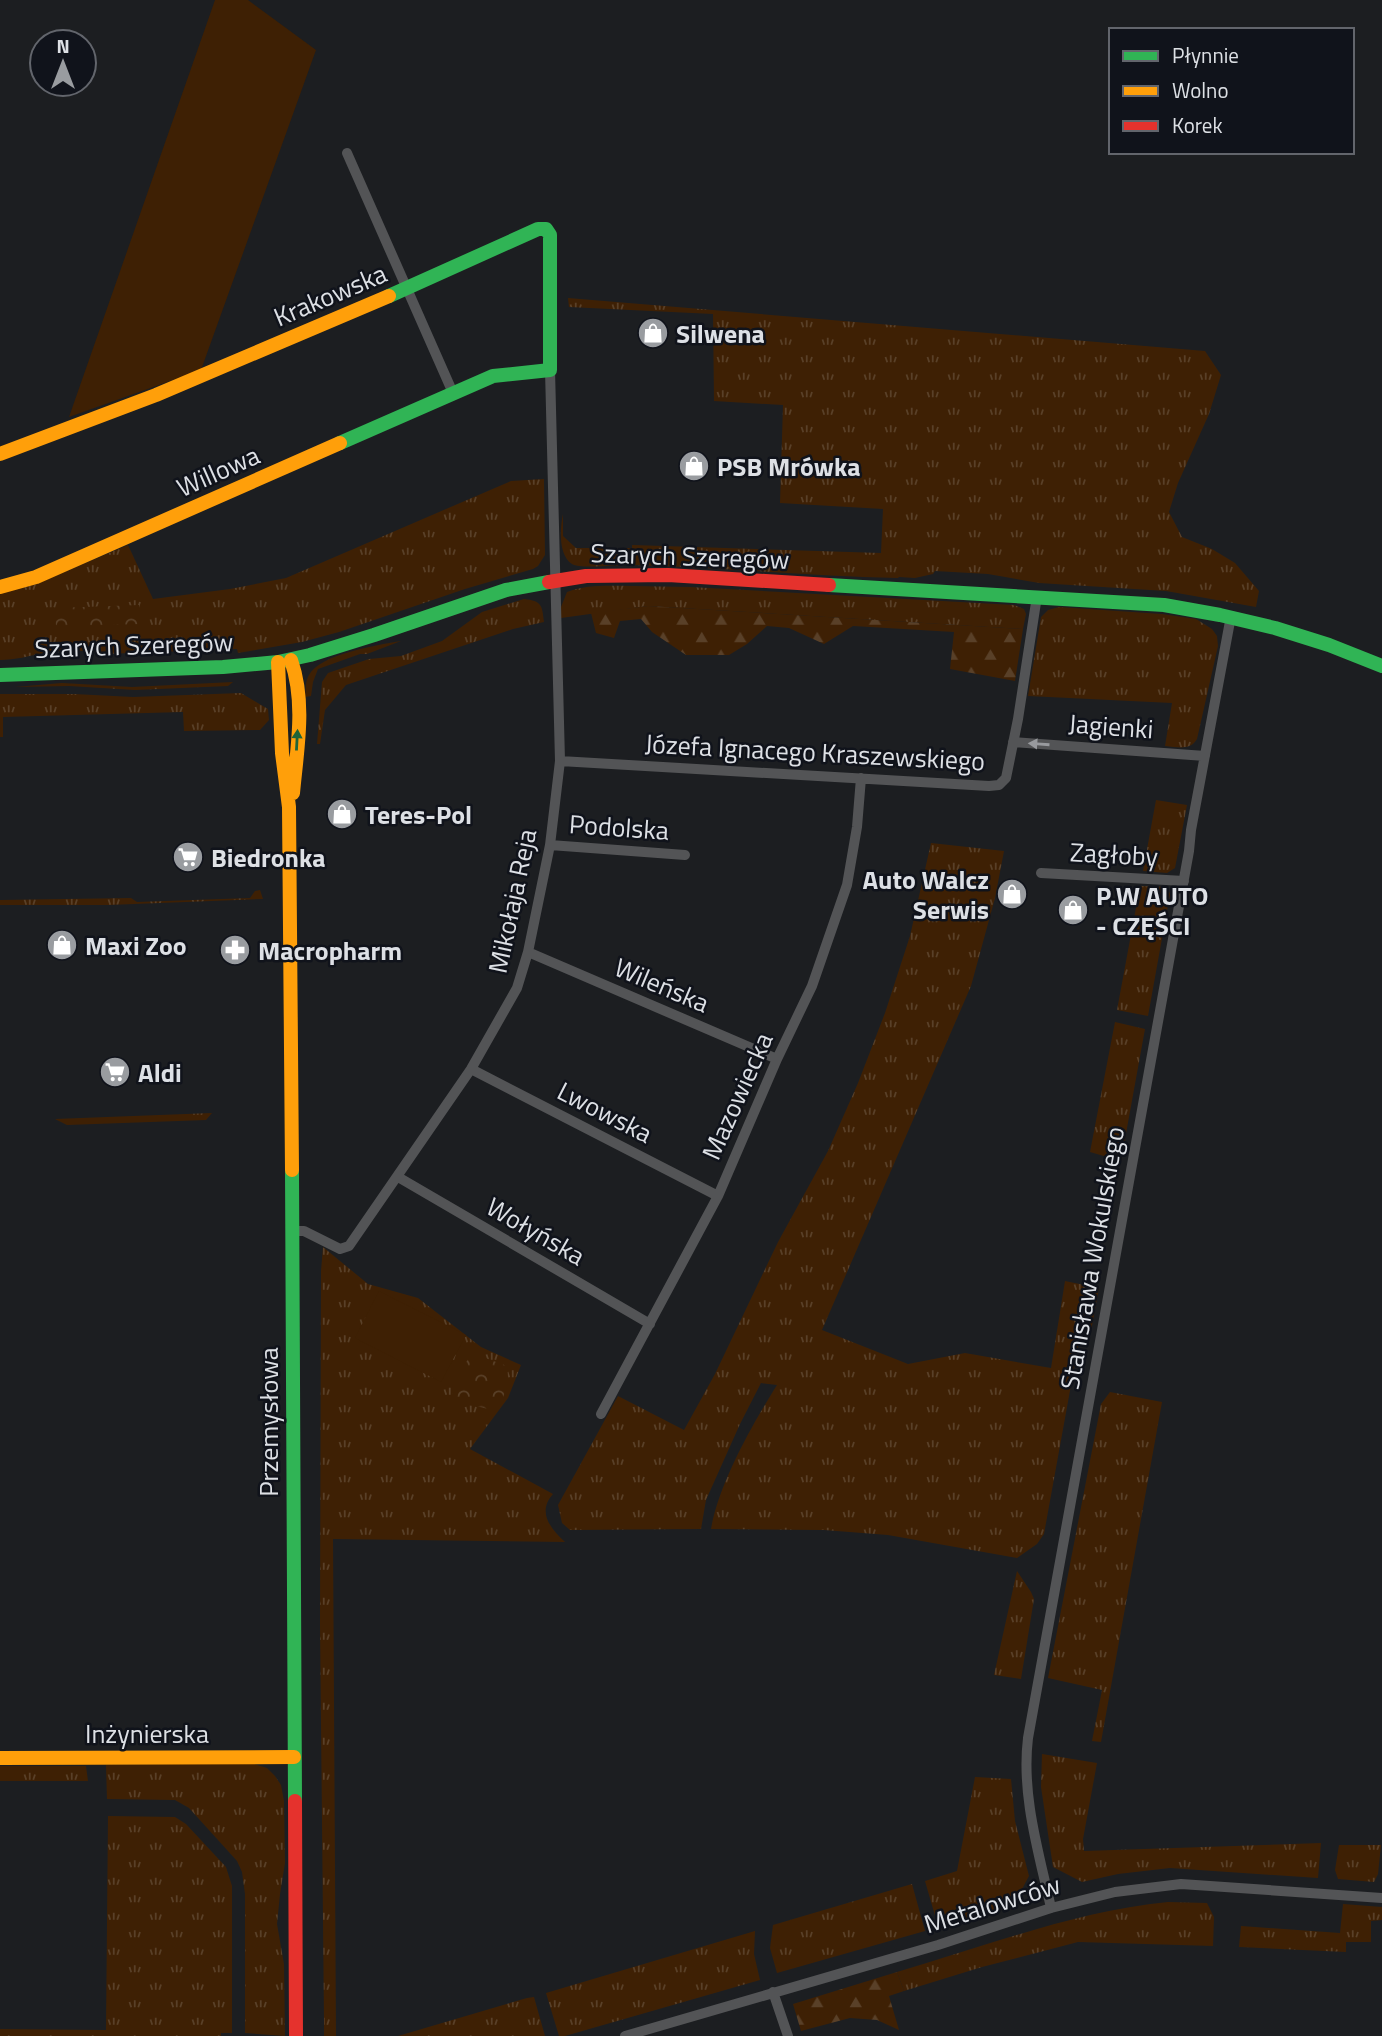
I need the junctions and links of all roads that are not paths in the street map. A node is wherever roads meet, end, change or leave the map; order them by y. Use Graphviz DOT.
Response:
graph roads {
  1 [pos="347,153"];
  2 [pos="407,289"];
  3 [pos="550,370"];
  4 [pos="453,393"];
  5 [pos="0,454"];
  6 [pos="555,580"];
  7 [pos="0,587"];
  8 [pos="1037,596"];
  9 [pos="1231,616"];
  10 [pos="284,661"];
  11 [pos="1382,666"];
  12 [pos="0,675"];
  13 [pos="1013,742"];
  14 [pos="1205,756"];
  15 [pos="560,761"];
  16 [pos="861,778"];
  17 [pos="289,807"];
  18 [pos="550,845"];
  19 [pos="685,855"];
  20 [pos="1041,873"];
  21 [pos="1184,881"];
  22 [pos="528,952"];
  23 [pos="777,1059"];
  24 [pos="471,1069"];
  25 [pos="398,1177"];
  26 [pos="718,1196"];
  27 [pos="291,1231"];
  28 [pos="650,1324"];
  29 [pos="601,1414"];
  30 [pos="294,1757"];
  31 [pos="0,1758"];
  32 [pos="1382,1898"];
  33 [pos="1052,1908"];
  34 [pos="773,1992"];
  35 [pos="296,2036"];
  36 [pos="625,2036"];
  37 [pos="788,2036"];
  1 -- 2 [label="street"];
  2 -- 3 [label="main road, Krakowska"];
  2 -- 4 [label="street"];
  2 -- 5 [label="main road, Krakowska"];
  3 -- 4 [label="main road, Willowa"];
  3 -- 6 [label="street, Krakowska"];
  4 -- 7 [label="main road, Willowa"];
  6 -- 8 [label="main road, Szarych Szeregów"];
  6 -- 10 [label="main road, Szarych Szeregów"];
  6 -- 15 [label="street, Mikołaja Reja"];
  8 -- 9 [label="main road, Szarych Szeregów"];
  8 -- 13 [label="street, Józefa Ignacego Kraszewskiego"];
  9 -- 11 [label="main road, Szarych Szeregów"];
  9 -- 14 [label="street, Stanisława Wokulskiego"];
  10 -- 12 [label="main road, Szarych Szeregów"];
  10 -- 17 [label="main road, Przemysłowa"];
  17 -- 10 [label="main road, Przemysłowa, one-way"];
  14 -- 13 [label="street, Jagienki, one-way"];
  13 -- 16 [label="street, Józefa Ignacego Kraszewskiego"];
  14 -- 21 [label="street, Stanisława Wokulskiego"];
  15 -- 16 [label="street, Józefa Ignacego Kraszewskiego"];
  15 -- 18 [label="street, Mikołaja Reja"];
  16 -- 23 [label="street, Mazowiecka"];
  17 -- 27 [label="main road, Przemysłowa"];
  18 -- 19 [label="street, Podolska"];
  18 -- 22 [label="street, Mikołaja Reja"];
  20 -- 21 [label="street, Zagłoby"];
  21 -- 33 [label="street, Stanisława Wokulskiego"];
  22 -- 23 [label="street, Wileńska"];
  22 -- 24 [label="street, Mikołaja Reja"];
  23 -- 26 [label="street, Mazowiecka"];
  24 -- 25 [label="street, Mikołaja Reja"];
  24 -- 26 [label="street, Lwowska"];
  25 -- 27 [label="street, Mikołaja Reja"];
  25 -- 28 [label="street, Wołyńska"];
  26 -- 28 [label="street, Mazowiecka"];
  27 -- 30 [label="main road, Przemysłowa"];
  28 -- 29 [label="street, Mazowiecka"];
  30 -- 31 [label="main road, Inżynierska"];
  30 -- 35 [label="main road, Przemysłowa"];
  32 -- 33 [label="street, Metalowców"];
  33 -- 34 [label="street, Metalowców"];
  34 -- 36 [label="street, Metalowców"];
  34 -- 37 [label="street"];
}
